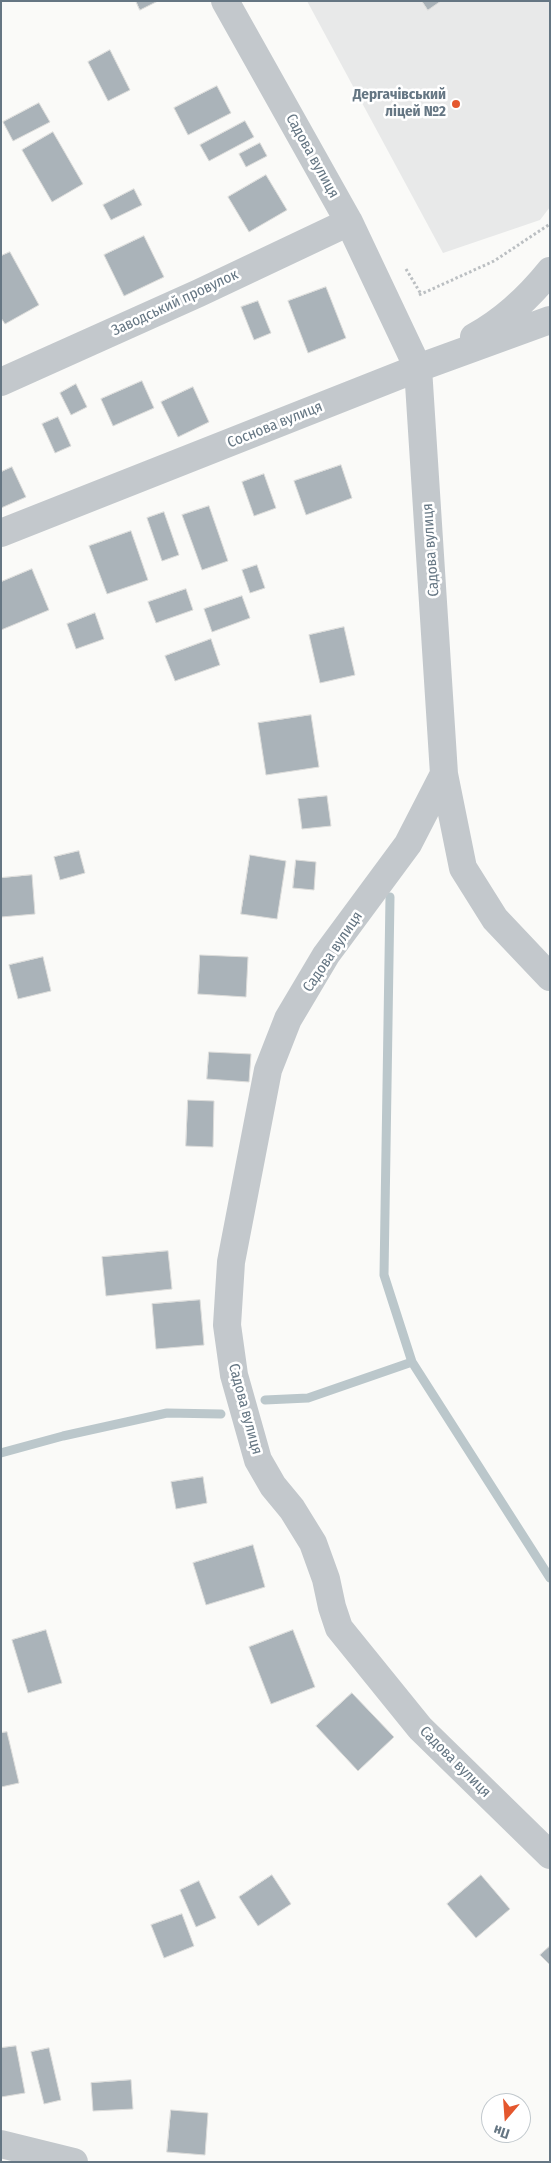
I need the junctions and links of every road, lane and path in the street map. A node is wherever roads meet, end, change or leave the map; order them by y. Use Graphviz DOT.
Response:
graph roads {
  1 [pos="225,1"];
  2 [pos="349,222"];
  3 [pos="550,224"];
  4 [pos="550,271"];
  5 [pos="390,308"];
  6 [pos="550,320"];
  7 [pos="418,368"];
  8 [pos="1,382"];
  9 [pos="1,533"];
  10 [pos="444,774"];
  11 [pos="550,977"];
  12 [pos="550,1854"];
  13 [pos="1,2144"];
  14 [pos="74,2162"];
  1 -- 2 [label="street, Садова вулиця"];
  2 -- 5 [label="street, Садова вулиця"];
  2 -- 8 [label="street, Заводський провулок"];
  3 -- 5 [label="path"];
  4 -- 7 [label="street"];
  5 -- 7 [label="street, Садова вулиця"];
  6 -- 7 [label="street, Соснова вулиця"];
  7 -- 9 [label="street, Соснова вулиця"];
  7 -- 10 [label="street, Садова вулиця"];
  10 -- 11 [label="street"];
  10 -- 12 [label="street, Садова вулиця"];
  13 -- 14 [label="street"];
}
